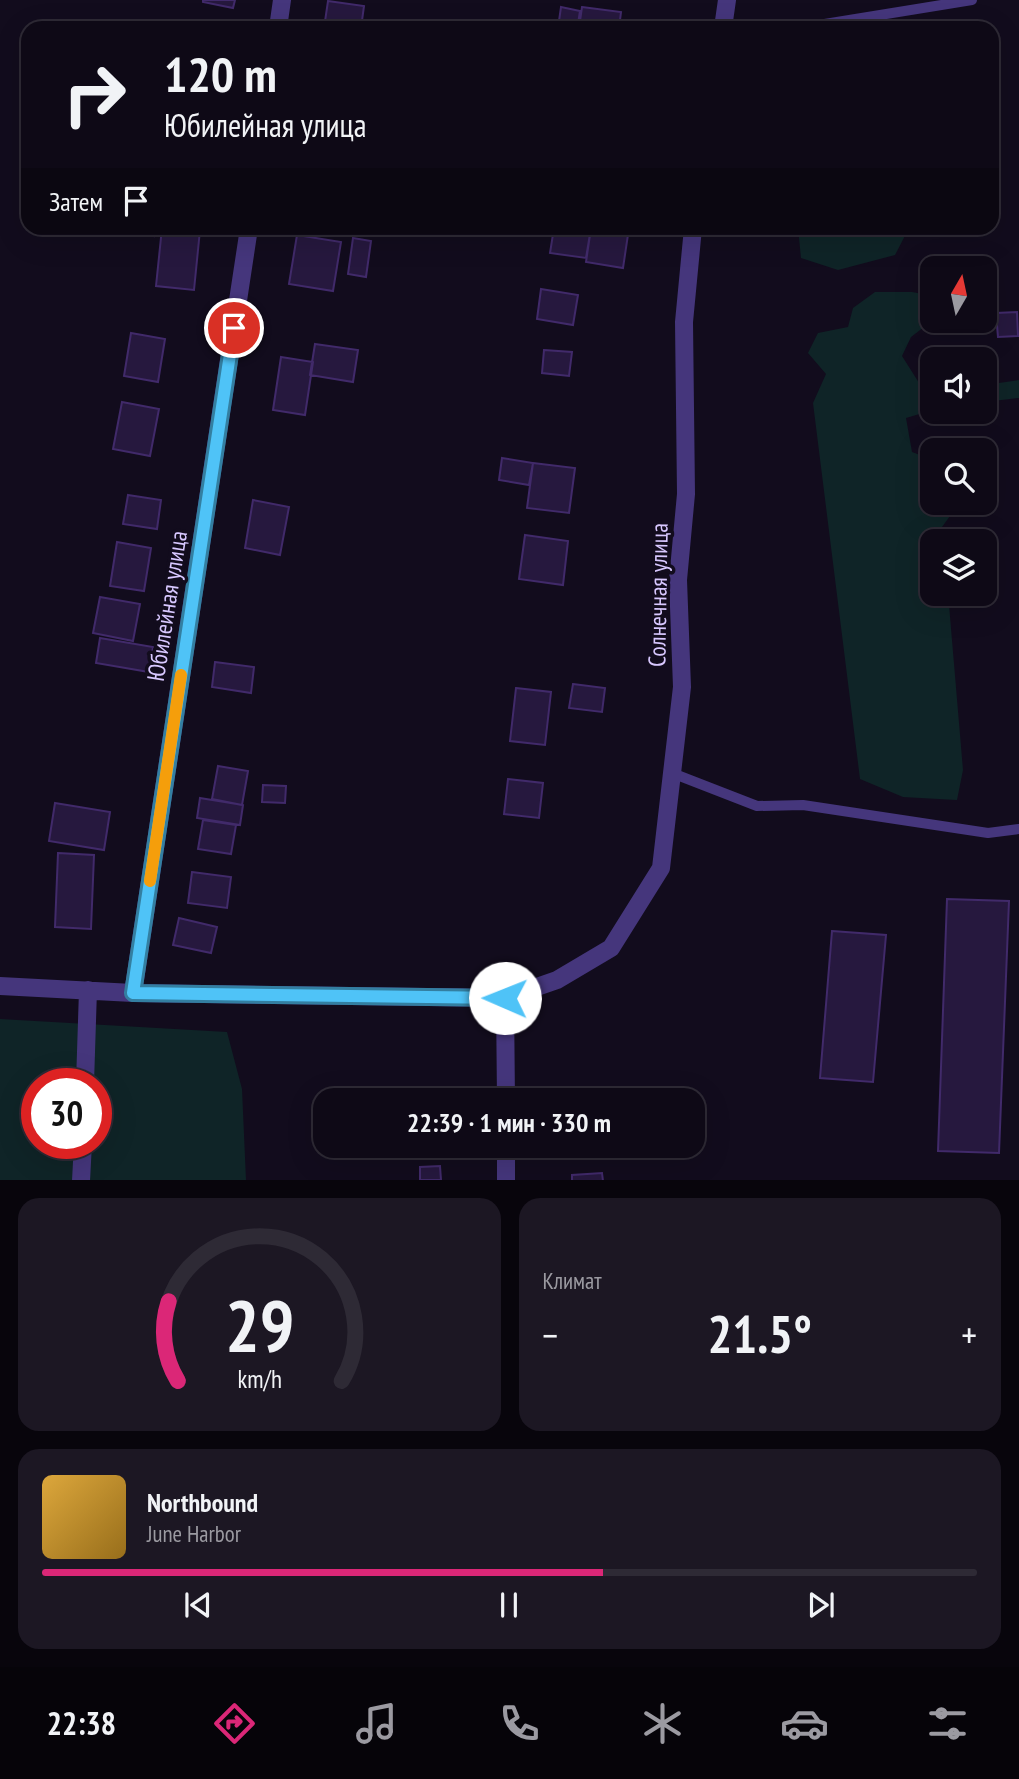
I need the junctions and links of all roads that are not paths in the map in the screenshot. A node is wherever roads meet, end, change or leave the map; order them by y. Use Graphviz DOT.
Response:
graph roads {
  1 [pos="282,0"];
  2 [pos="727,0"];
  3 [pos="972,0"];
  4 [pos="279,21"];
  5 [pos="724,21"];
  6 [pos="843,21"];
  7 [pos="248,235"];
  8 [pos="692,235"];
  9 [pos="672,773"];
  10 [pos="1019,829"];
  11 [pos="0,986"];
  12 [pos="88,990"];
  13 [pos="133,993"];
  14 [pos="505,998"];
  15 [pos="85,1068"];
  16 [pos="506,1088"];
  17 [pos="506,1158"];
  18 [pos="82,1159"];
  19 [pos="81,1180"];
  20 [pos="506,1180"];
  1 -- 4 [label="street"];
  2 -- 5 [label="street"];
  3 -- 6 [label="lane"];
  7 -- 13 [label="street, Юбилейная улица"];
  8 -- 9 [label="street, Солнечная улица"];
  9 -- 10 [label="lane"];
  9 -- 14 [label="street, Солнечная улица"];
  11 -- 12 [label="street"];
  12 -- 13 [label="street"];
  12 -- 15 [label="street"];
  13 -- 14 [label="street"];
  14 -- 16 [label="street"];
  17 -- 20 [label="street"];
  18 -- 19 [label="street"];
}
